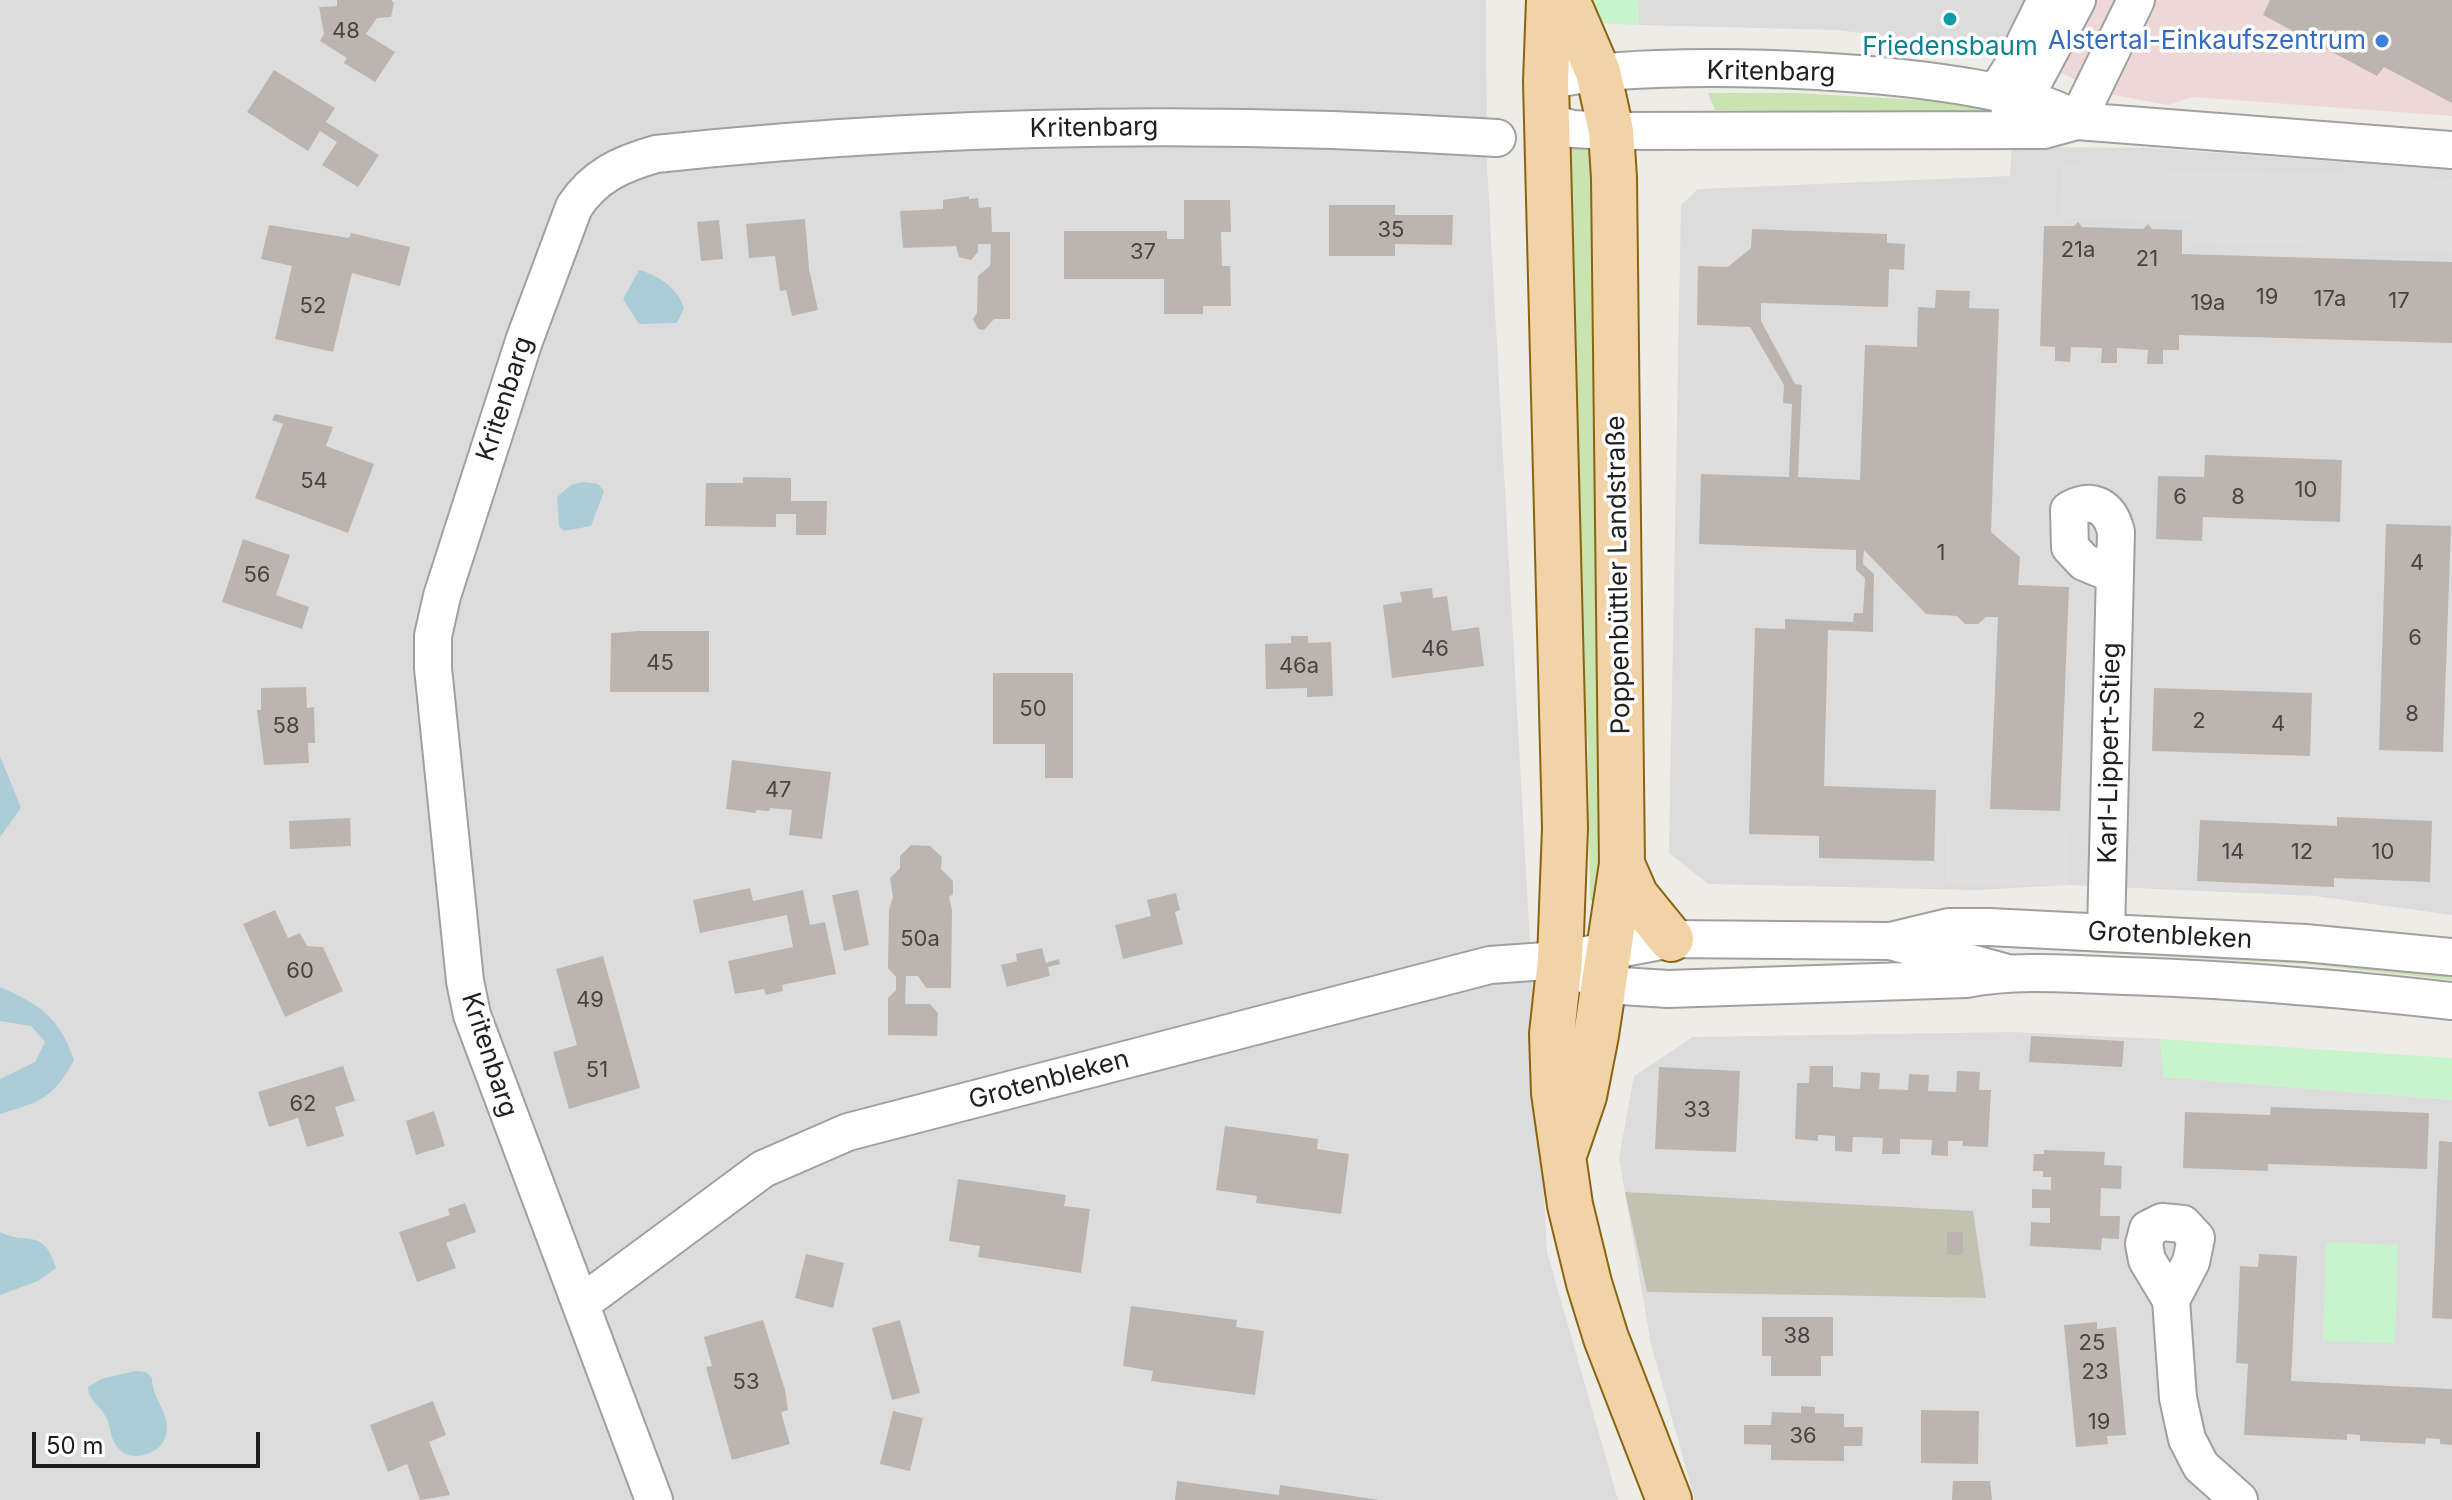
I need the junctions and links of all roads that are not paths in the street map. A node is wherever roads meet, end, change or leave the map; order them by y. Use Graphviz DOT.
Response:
graph roads {
  1 [pos="1549,0"];
  2 [pos="1567,0"];
  3 [pos="2046,0"];
  4 [pos="2077,0"];
  5 [pos="2136,0"];
  6 [pos="1598,72"];
  7 [pos="2010,94"];
  8 [pos="1547,102"];
  9 [pos="2077,121"];
  10 [pos="1995,129"];
  11 [pos="1611,131"];
  12 [pos="1497,138"];
  13 [pos="2438,159"];
  14 [pos="2113,574"];
  15 [pos="1622,864"];
  16 [pos="2106,932"];
  17 [pos="1671,939"];
  18 [pos="1890,941"];
  19 [pos="2452,957"];
  20 [pos="1560,960"];
  21 [pos="1609,967"];
  22 [pos="2004,972"];
  23 [pos="2452,1001"];
  24 [pos="1565,1151"];
  25 [pos="2171,1300"];
  26 [pos="582,1303"];
  27 [pos="654,1500"];
  28 [pos="1669,1500"];
  29 [pos="2239,1500"];
  1 -- 8 [label="main road, Poppenbüttler Landstraße"];
  2 -- 6 [label="main road, Poppenbüttler Landstraße"];
  3 -- 7 [label="street"];
  4 -- 7 [label="street"];
  5 -- 9 [label="street"];
  6 -- 7 [label="street, Kritenbarg"];
  6 -- 8 [label="street, Kritenbarg"];
  6 -- 11 [label="main road, Poppenbüttler Landstraße"];
  7 -- 9 [label="street, Kritenbarg"];
  7 -- 10 [label="street"];
  8 -- 11 [label="street, Kritenbarg"];
  8 -- 20 [label="main road, Poppenbüttler Landstraße"];
  9 -- 10 [label="street, Kritenbarg"];
  9 -- 13 [label="street, Kritenbarg"];
  10 -- 11 [label="street, Kritenbarg"];
  11 -- 15 [label="main road, Poppenbüttler Landstraße"];
  12 -- 26 [label="street, Kritenbarg"];
  14 -- 16 [label="street, Karl-Lippert-Stieg"];
  15 -- 17 [label="main road"];
  15 -- 21 [label="main road, Poppenbüttler Landstraße"];
  16 -- 18 [label="street, Grotenbleken"];
  16 -- 19 [label="street, Grotenbleken"];
  17 -- 18 [label="street, Grotenbleken"];
  17 -- 21 [label="street, Grotenbleken"];
  18 -- 22 [label="street, Grotenbleken"];
  20 -- 21 [label="street, Grotenbleken"];
  20 -- 24 [label="main road, Poppenbüttler Landstraße"];
  20 -- 26 [label="street, Grotenbleken"];
  21 -- 22 [label="street, Grotenbleken"];
  21 -- 24 [label="main road, Poppenbüttler Landstraße"];
  22 -- 23 [label="street, Grotenbleken"];
  24 -- 28 [label="main road, Poppenbüttler Landstraße"];
  25 -- 29 [label="street"];
  26 -- 27 [label="street, Kritenbarg"];
}
